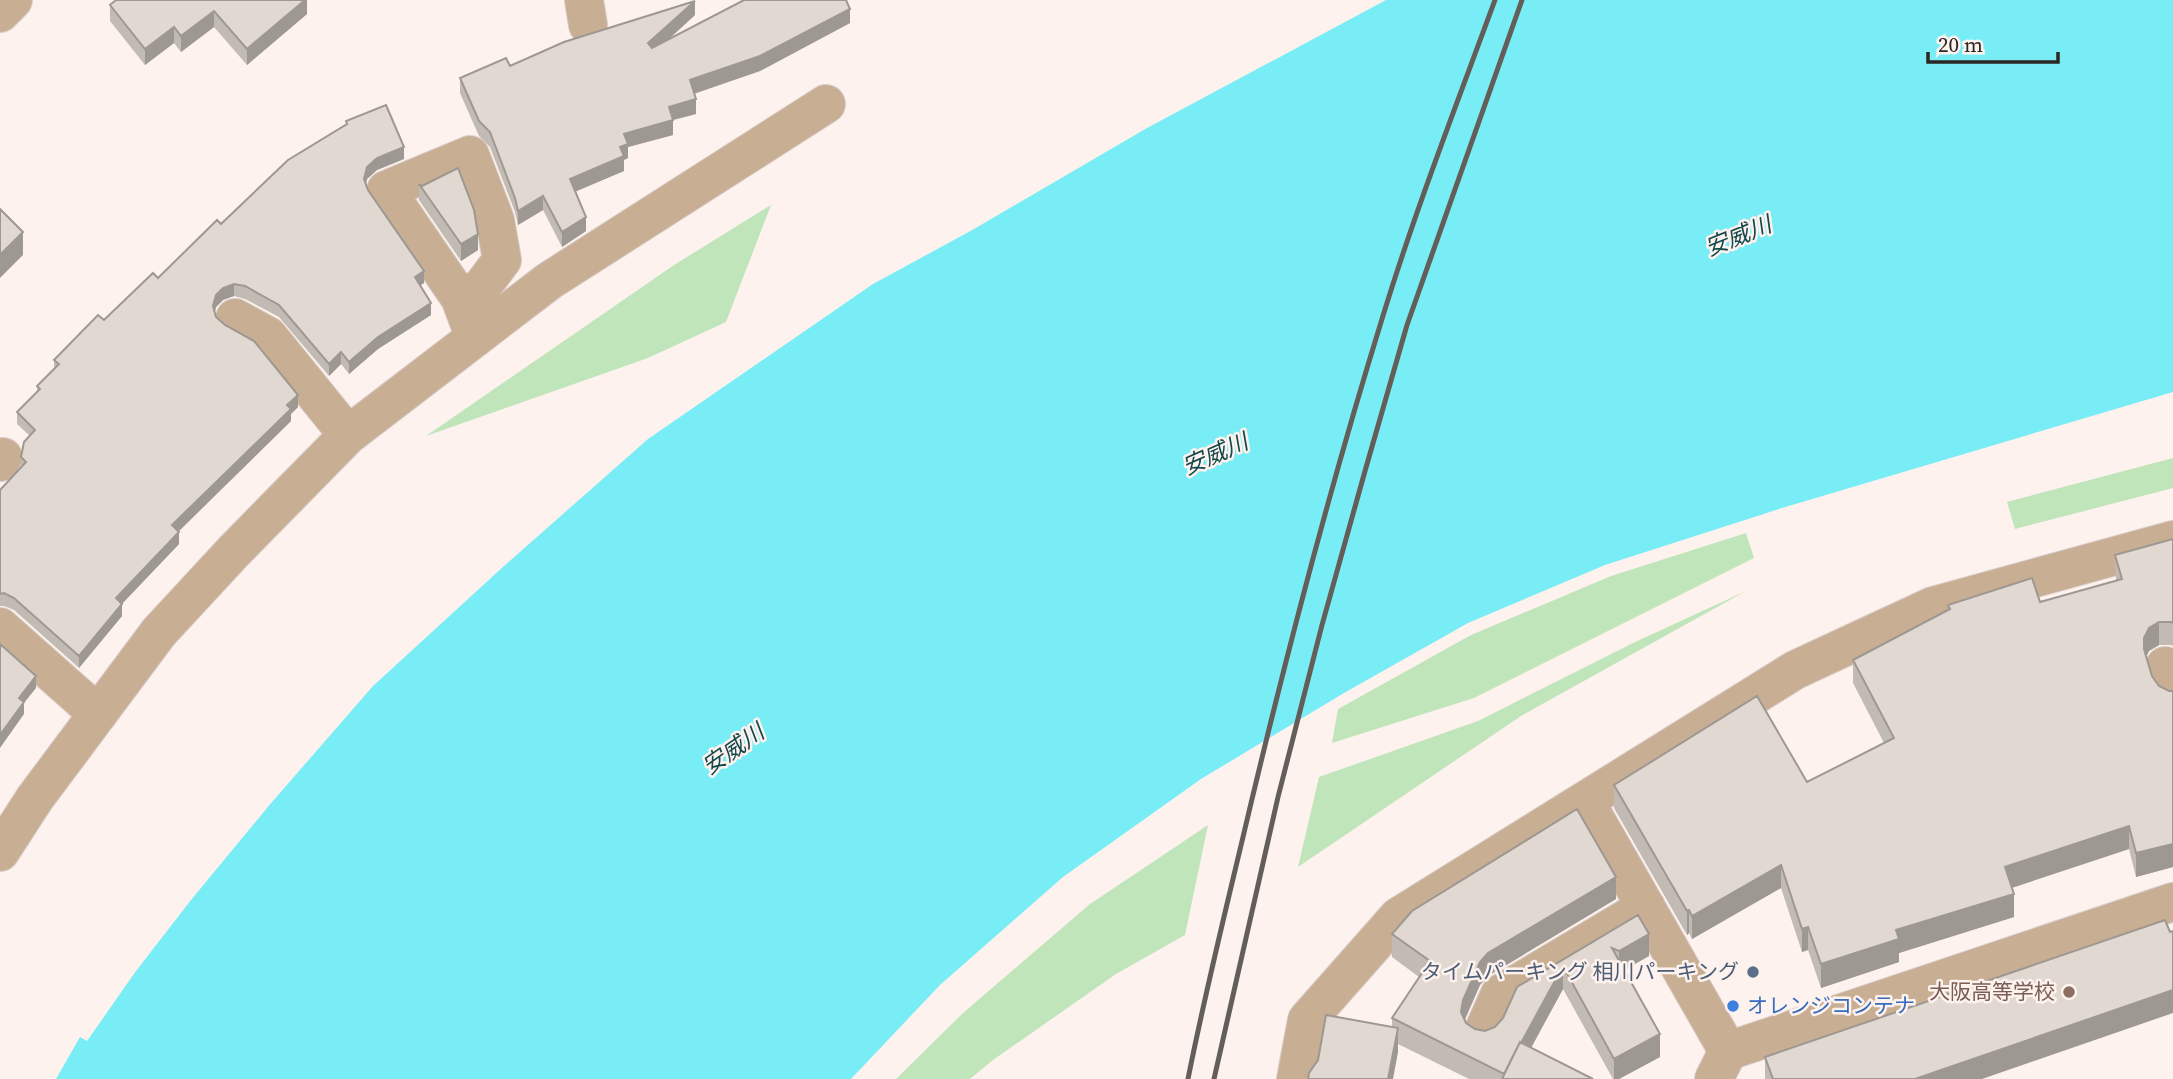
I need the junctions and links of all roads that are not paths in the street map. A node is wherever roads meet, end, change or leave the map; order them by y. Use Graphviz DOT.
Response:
graph roads {
  1 [pos="13,0"];
  2 [pos="0,13"];
  3 [pos="826,104"];
  4 [pos="460,298"];
  5 [pos="235,318"];
  6 [pos="475,338"];
  7 [pos="348,435"];
  8 [pos="2173,540"];
  9 [pos="0,627"];
  10 [pos="98,714"];
  11 [pos="1585,801"];
  12 [pos="0,852"];
  13 [pos="2173,902"];
  14 [pos="1646,907"];
  15 [pos="1483,1032"];
  16 [pos="1721,1065"];
  17 [pos="1296,1079"];
  1 -- 2 [label="street"];
  3 -- 6 [label="street"];
  4 -- 6 [label="street"];
  5 -- 7 [label="street"];
  6 -- 7 [label="street"];
  7 -- 10 [label="street"];
  8 -- 11 [label="street"];
  9 -- 10 [label="street"];
  10 -- 12 [label="street"];
  11 -- 14 [label="street"];
  11 -- 17 [label="street"];
  13 -- 16 [label="street"];
  14 -- 15 [label="street"];
  14 -- 16 [label="street"];
}
